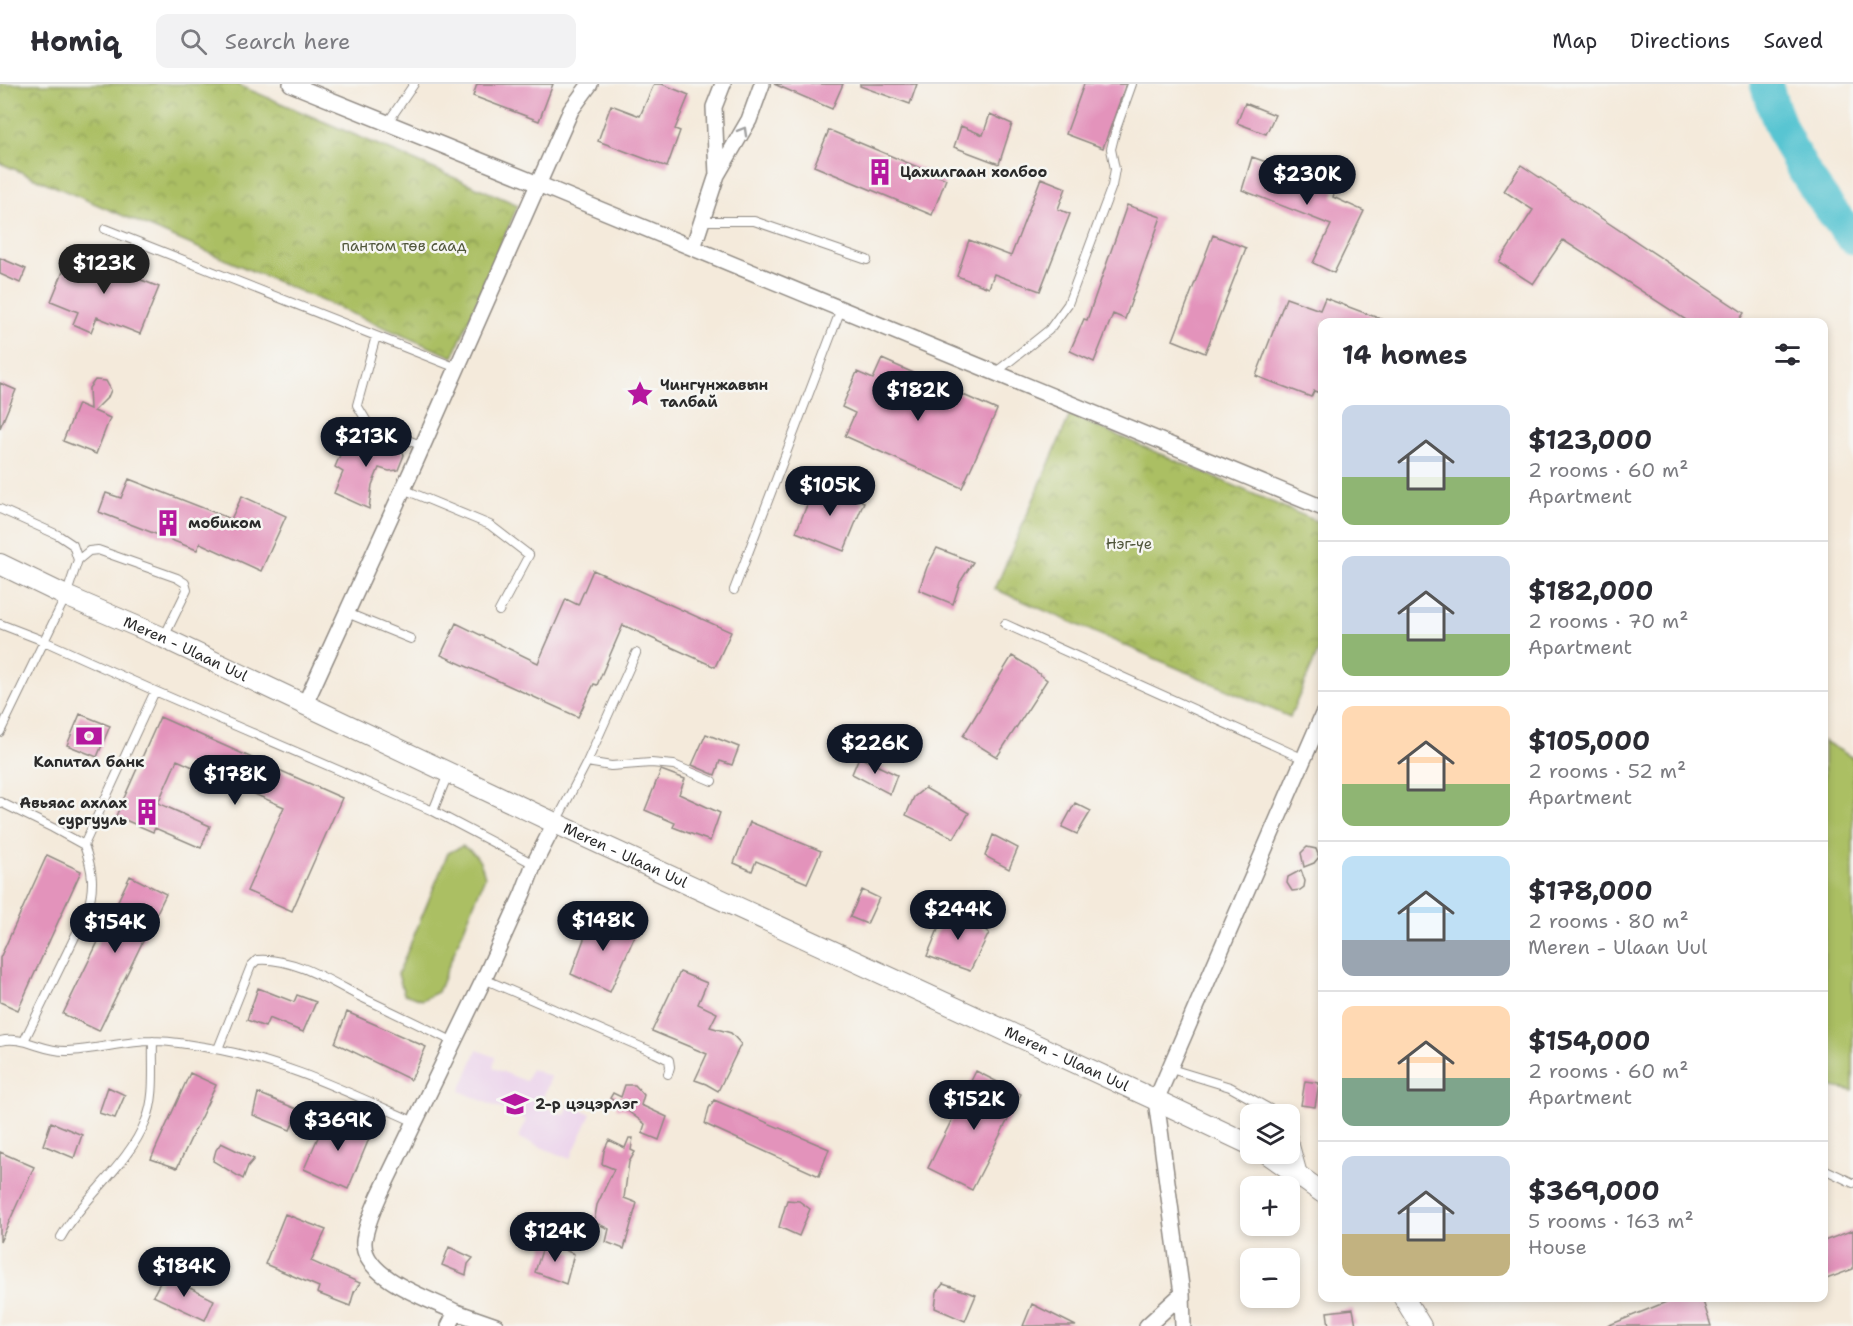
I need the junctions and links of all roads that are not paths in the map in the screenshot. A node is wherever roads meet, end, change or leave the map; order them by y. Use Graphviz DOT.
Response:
graph roads {
  1 [pos="291,84"];
  2 [pos="414,84"];
  3 [pos="590,84"];
  4 [pos="723,84"];
  5 [pos="762,84"];
  6 [pos="1132,84"];
  7 [pos="388,123"];
  8 [pos="717,175"];
  9 [pos="538,184"];
  10 [pos="702,221"];
  11 [pos="105,229"];
  12 [pos="693,248"];
  13 [pos="867,261"];
  14 [pos="841,309"];
  15 [pos="376,336"];
  16 [pos="457,368"];
  17 [pos="995,373"];
  18 [pos="423,446"];
  19 [pos="403,489"];
  20 [pos="1318,506"];
  21 [pos="0,509"];
  22 [pos="78,560"];
  23 [pos="0,564"];
  24 [pos="734,590"];
  25 [pos="66,596"];
  26 [pos="499,611"];
  27 [pos="347,613"];
  28 [pos="0,624"];
  29 [pos="1005,624"];
  30 [pos="164,638"];
  31 [pos="411,639"];
  32 [pos="45,641"];
  33 [pos="636,653"];
  34 [pos="155,691"];
  35 [pos="305,704"];
  36 [pos="1318,726"];
  37 [pos="0,732"];
  38 [pos="1304,759"];
  39 [pos="587,762"];
  40 [pos="449,772"];
  41 [pos="712,781"];
  42 [pos="0,802"];
  43 [pos="433,811"];
  44 [pos="555,823"];
  45 [pos="84,845"];
  46 [pos="534,864"];
  47 [pos="484,979"];
  48 [pos="0,1041"];
  49 [pos="24,1041"];
  50 [pos="153,1041"];
  51 [pos="452,1041"];
  52 [pos="218,1049"];
  53 [pos="1171,1069"];
  54 [pos="668,1074"];
  55 [pos="1156,1100"];
  56 [pos="1261,1104"];
  57 [pos="415,1122"];
  58 [pos="1240,1140"];
  59 [pos="1300,1162"];
  60 [pos="1282,1164"];
  61 [pos="1828,1171"];
  62 [pos="1305,1180"];
  63 [pos="1853,1183"];
  64 [pos="1318,1189"];
  65 [pos="61,1237"];
  66 [pos="1182,1294"];
  67 [pos="1406,1302"];
  68 [pos="456,1312"];
  69 [pos="449,1326"];
  70 [pos="496,1326"];
  71 [pos="1147,1326"];
  72 [pos="1183,1326"];
  73 [pos="1421,1326"];
  1 -- 7 [label="street"];
  2 -- 7 [label="lane"];
  3 -- 9 [label="street"];
  4 -- 8 [label="street"];
  8 -- 5 [label="street, one-way"];
  6 -- 17 [label="lane"];
  7 -- 9 [label="street"];
  8 -- 10 [label="street"];
  9 -- 12 [label="street"];
  9 -- 16 [label="street"];
  10 -- 12 [label="street"];
  10 -- 13 [label="lane"];
  11 -- 15 [label="lane"];
  12 -- 14 [label="street"];
  14 -- 17 [label="street"];
  14 -- 24 [label="lane"];
  15 -- 16 [label="lane"];
  15 -- 18 [label="lane"];
  16 -- 18 [label="street"];
  17 -- 20 [label="street"];
  18 -- 19 [label="street"];
  19 -- 26 [label="lane"];
  19 -- 27 [label="street"];
  21 -- 22 [label="lane"];
  22 -- 25 [label="lane"];
  22 -- 30 [label="lane"];
  23 -- 25 [label="street, Meren - Ulaan Uul"];
  25 -- 30 [label="street, Meren - Ulaan Uul"];
  25 -- 32 [label="lane"];
  27 -- 31 [label="lane"];
  27 -- 35 [label="street"];
  28 -- 32 [label="lane"];
  29 -- 38 [label="lane"];
  30 -- 35 [label="street, Meren - Ulaan Uul"];
  32 -- 34 [label="lane"];
  32 -- 37 [label="lane"];
  33 -- 39 [label="lane"];
  34 -- 43 [label="lane"];
  34 -- 45 [label="lane"];
  35 -- 40 [label="street, Meren - Ulaan Uul"];
  36 -- 38 [label="street"];
  38 -- 53 [label="street"];
  39 -- 41 [label="lane"];
  39 -- 44 [label="lane"];
  40 -- 43 [label="lane"];
  40 -- 44 [label="street, Meren - Ulaan Uul"];
  42 -- 45 [label="lane"];
  43 -- 46 [label="lane"];
  44 -- 46 [label="street"];
  44 -- 55 [label="street, Meren - Ulaan Uul"];
  45 -- 49 [label="lane"];
  46 -- 47 [label="street"];
  47 -- 51 [label="street"];
  47 -- 54 [label="lane"];
  48 -- 49 [label="lane"];
  49 -- 50 [label="lane"];
  50 -- 52 [label="lane"];
  50 -- 65 [label="lane"];
  51 -- 52 [label="lane"];
  51 -- 57 [label="street"];
  52 -- 57 [label="lane"];
  53 -- 55 [label="street"];
  53 -- 56 [label="lane"];
  55 -- 58 [label="street, Meren - Ulaan Uul"];
  55 -- 66 [label="street"];
  57 -- 68 [label="street"];
  59 -- 62 [label="lane"];
  60 -- 62 [label="street"];
  61 -- 63 [label="lane"];
  62 -- 64 [label="street"];
  66 -- 71 [label="street"];
  66 -- 72 [label="street"];
  67 -- 73 [label="street"];
  68 -- 69 [label="street"];
  68 -- 70 [label="street"];
}
